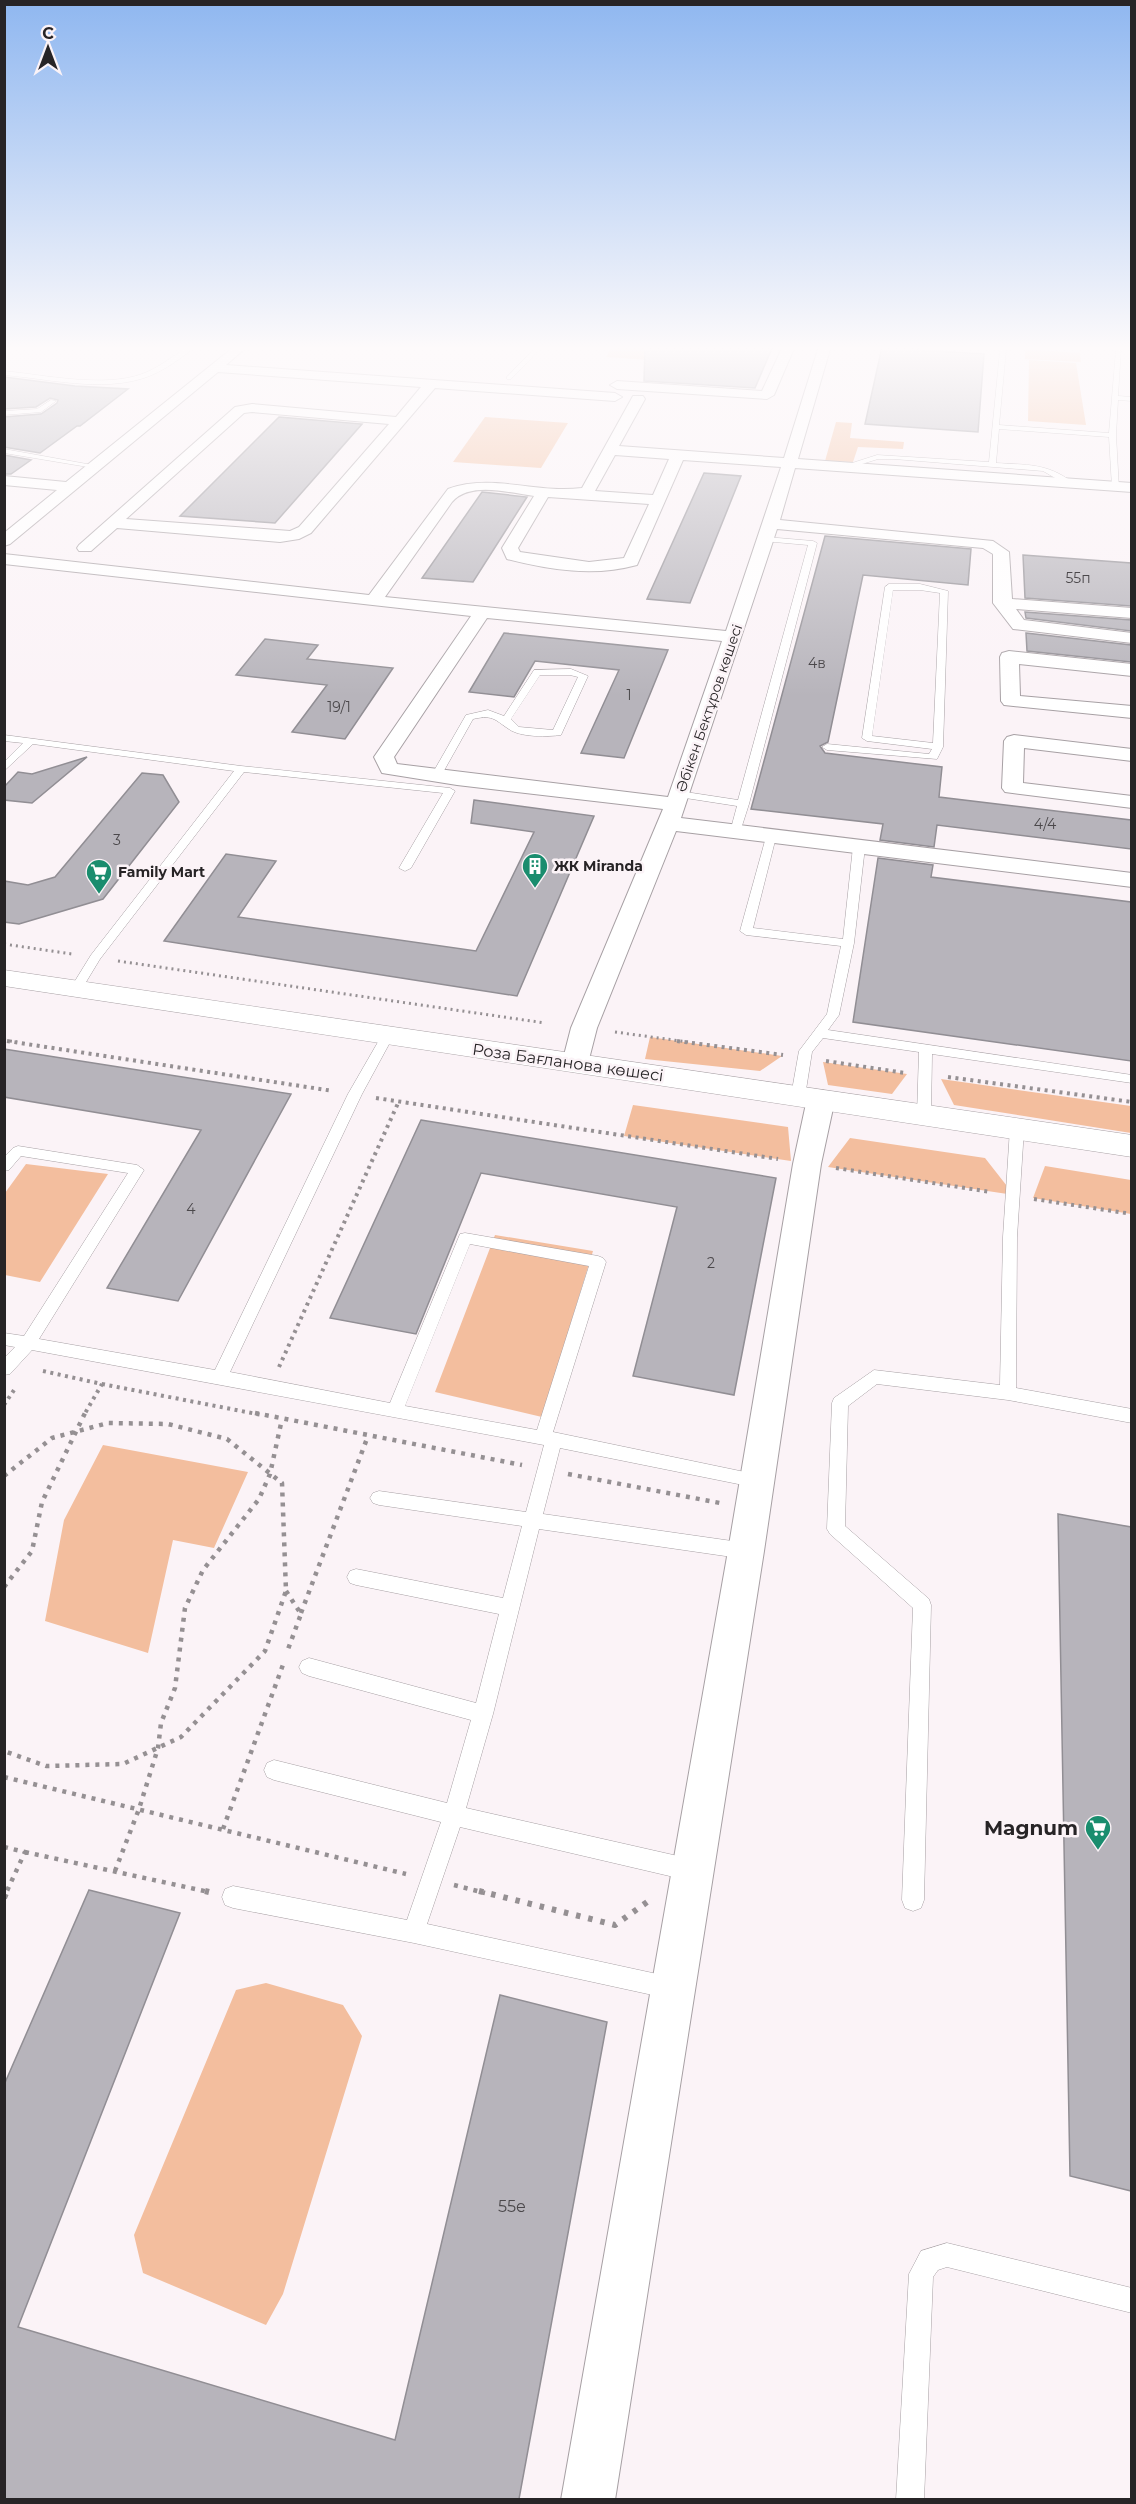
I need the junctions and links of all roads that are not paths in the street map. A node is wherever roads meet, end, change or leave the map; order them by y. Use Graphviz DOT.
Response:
graph roads {
  1 [pos="790,462"];
  2 [pos="74,463"];
  3 [pos="98,463"];
  4 [pos="181,463"];
  5 [pos="363,463"];
  6 [pos="603,463"];
  7 [pos="675,463"];
  8 [pos="800,463"];
  9 [pos="861,463"];
  10 [pos="973,463"];
  11 [pos="1118,463"];
  12 [pos="992,464"];
  13 [pos="94,466"];
  14 [pos="849,467"];
  15 [pos="4,480"];
  16 [pos="1069,484"];
  17 [pos="68,487"];
  18 [pos="1124,488"];
  19 [pos="544,492"];
  20 [pos="579,494"];
  21 [pos="658,500"];
  22 [pos="114,523"];
  23 [pos="769,532"];
  24 [pos="4,541"];
  25 [pos="85,548"];
  26 [pos="4,560"];
  27 [pos="374,601"];
  28 [pos="1002,603"];
  29 [pos="482,612"];
  30 [pos="1131,613"];
  31 [pos="734,637"];
  32 [pos="1131,638"];
  33 [pos="1131,670"];
  34 [pos="1131,712"];
  35 [pos="506,720"];
  36 [pos="4,738"];
  37 [pos="31,741"];
  38 [pos="827,747"];
  39 [pos="938,747"];
  40 [pos="1131,755"];
  41 [pos="4,768"];
  42 [pos="241,769"];
  43 [pos="447,782"];
  44 [pos="1131,802"];
  45 [pos="744,804"];
  46 [pos="674,807"];
  47 [pos="735,832"];
  48 [pos="771,837"];
  49 [pos="860,847"];
  50 [pos="405,868"];
  51 [pos="1131,880"];
  52 [pos="848,943"];
  53 [pos="4,978"];
  54 [pos="76,989"];
  55 [pos="819,1033"];
  56 [pos="388,1035"];
  57 [pos="926,1049"];
  58 [pos="575,1063"];
  59 [pos="1131,1079"];
  60 [pos="810,1098"];
  61 [pos="924,1115"];
  62 [pos="1017,1129"];
  63 [pos="1131,1146"];
  64 [pos="4,1166"];
  65 [pos="4,1340"];
  66 [pos="28,1344"];
  67 [pos="4,1369"];
  68 [pos="220,1377"];
  69 [pos="1008,1393"];
  70 [pos="395,1411"];
  71 [pos="1131,1416"];
  72 [pos="549,1438"];
  73 [pos="379,1498"];
  74 [pos="752,1514"];
  75 [pos="531,1520"];
  76 [pos="356,1577"];
  77 [pos="511,1608"];
  78 [pos="309,1666"];
  79 [pos="483,1714"];
  80 [pos="274,1770"];
  81 [pos="454,1815"];
  82 [pos="693,1870"];
  83 [pos="233,1897"];
  84 [pos="913,1900"];
  85 [pos="414,1932"];
  86 [pos="673,1988"];
  87 [pos="1131,2301"];
  88 [pos="588,2499"];
  89 [pos="910,2499"];
  1 -- 23 [label="street, Әбікен Бектұров көшесі"];
  2 -- 13 [label="lane"];
  3 -- 13 [label="street"];
  4 -- 22 [label="street"];
  5 -- 22 [label="street"];
  6 -- 20 [label="street"];
  7 -- 21 [label="street"];
  8 -- 14 [label="street"];
  9 -- 14 [label="lane"];
  10 -- 12 [label="lane"];
  11 -- 18 [label="lane"];
  12 -- 16 [label="lane"];
  13 -- 17 [label="street"];
  14 -- 16 [label="street"];
  15 -- 17 [label="street"];
  16 -- 18 [label="street"];
  17 -- 24 [label="street"];
  19 -- 20 [label="street"];
  19 -- 21 [label="street"];
  19 -- 27 [label="street"];
  20 -- 21 [label="street"];
  22 -- 25 [label="street"];
  23 -- 28 [label="street"];
  23 -- 31 [label="street, Әбікен Бектұров көшесі"];
  23 -- 45 [label="lane"];
  26 -- 27 [label="street"];
  27 -- 29 [label="street"];
  28 -- 30 [label="street"];
  28 -- 32 [label="street"];
  29 -- 31 [label="street"];
  29 -- 43 [label="street"];
  31 -- 46 [label="street, Әбікен Бектұров көшесі"];
  33 -- 34 [label="street"];
  35 -- 35 [label="lane"];
  35 -- 43 [label="lane"];
  36 -- 37 [label="lane"];
  37 -- 41 [label="lane"];
  37 -- 42 [label="lane"];
  38 -- 39 [label="lane"];
  39 -- 39 [label="lane"];
  40 -- 44 [label="street"];
  42 -- 43 [label="lane"];
  42 -- 54 [label="lane"];
  43 -- 46 [label="street"];
  43 -- 50 [label="lane"];
  45 -- 46 [label="lane"];
  45 -- 47 [label="lane"];
  46 -- 47 [label="street"];
  46 -- 58 [label="street, Әбікен Бектұров көшесі"];
  47 -- 48 [label="street"];
  48 -- 49 [label="street"];
  48 -- 52 [label="lane"];
  49 -- 51 [label="street"];
  49 -- 52 [label="lane"];
  52 -- 55 [label="lane"];
  53 -- 54 [label="street, Роза Бағланова көшесі"];
  54 -- 56 [label="street, Роза Бағланова көшесі"];
  55 -- 57 [label="lane"];
  55 -- 60 [label="lane"];
  56 -- 58 [label="street, Роза Бағланова көшесі"];
  56 -- 68 [label="lane"];
  57 -- 59 [label="lane"];
  57 -- 61 [label="lane"];
  58 -- 60 [label="street, Роза Бағланова көшесі"];
  60 -- 61 [label="street, Роза Бағланова көшесі"];
  60 -- 74 [label="street"];
  61 -- 62 [label="street, Роза Бағланова көшесі"];
  62 -- 63 [label="street, Роза Бағланова көшесі"];
  62 -- 69 [label="lane"];
  64 -- 66 [label="lane"];
  65 -- 66 [label="lane"];
  66 -- 67 [label="lane"];
  66 -- 68 [label="lane"];
  68 -- 70 [label="lane"];
  69 -- 71 [label="lane"];
  69 -- 84 [label="lane"];
  70 -- 72 [label="lane"];
  70 -- 72 [label="lane"];
  72 -- 74 [label="lane"];
  72 -- 75 [label="lane"];
  73 -- 75 [label="lane"];
  74 -- 75 [label="lane"];
  74 -- 82 [label="street"];
  75 -- 77 [label="lane"];
  76 -- 77 [label="lane"];
  77 -- 79 [label="lane"];
  78 -- 79 [label="lane"];
  79 -- 81 [label="lane"];
  80 -- 81 [label="lane"];
  81 -- 82 [label="lane"];
  81 -- 85 [label="lane"];
  82 -- 86 [label="street"];
  83 -- 85 [label="lane"];
  85 -- 86 [label="lane"];
  86 -- 88 [label="street"];
  87 -- 89 [label="lane"];
}
